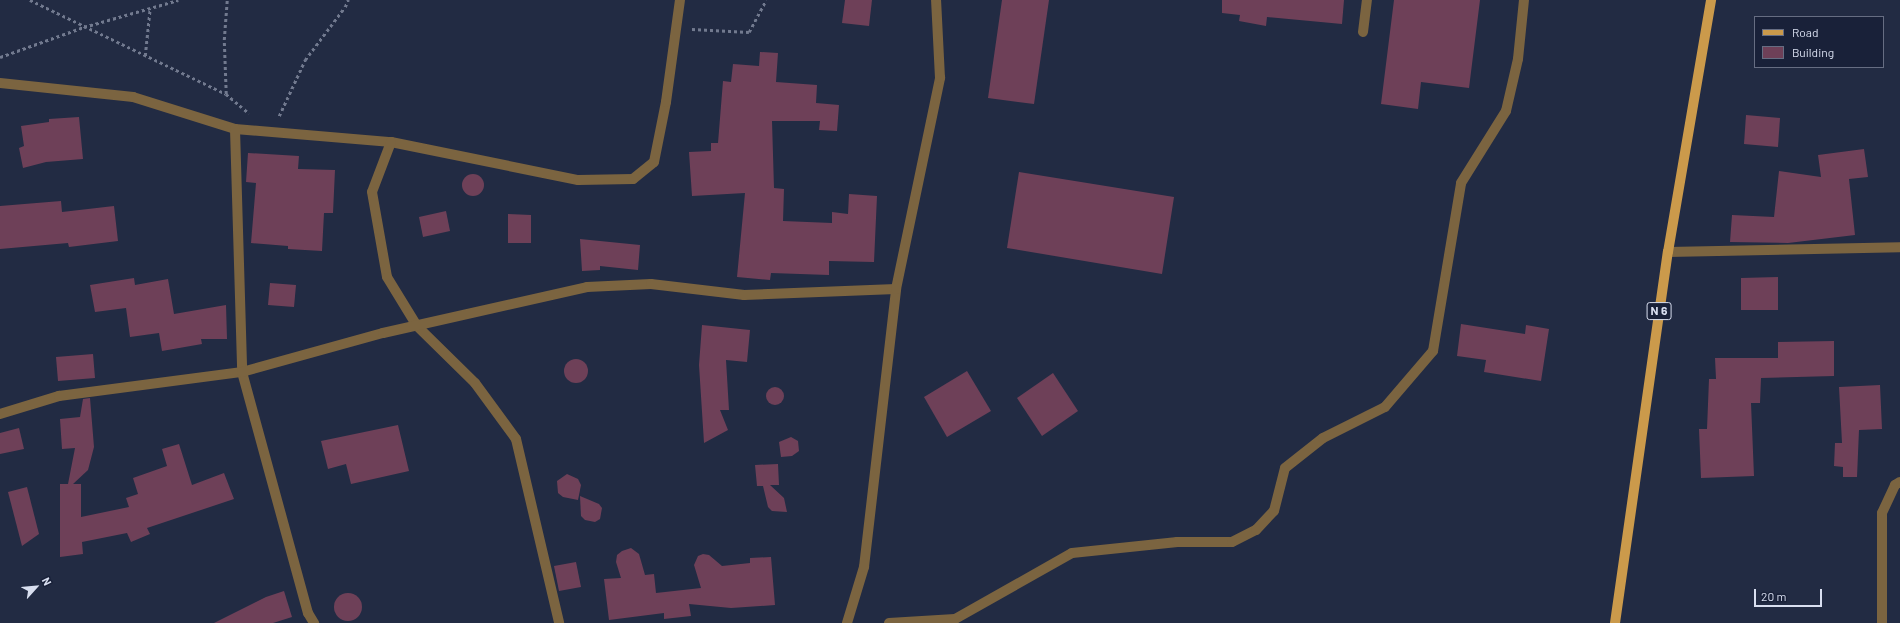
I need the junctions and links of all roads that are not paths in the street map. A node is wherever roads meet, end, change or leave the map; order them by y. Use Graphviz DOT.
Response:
graph roads {
  1 [pos="680,0"];
  2 [pos="936,0"];
  3 [pos="1367,0"];
  4 [pos="1524,0"];
  5 [pos="1711,0"];
  6 [pos="1363,32"];
  7 [pos="0,83"];
  8 [pos="235,129"];
  9 [pos="390,142"];
  10 [pos="1900,247"];
  11 [pos="1668,252"];
  12 [pos="896,289"];
  13 [pos="417,326"];
  14 [pos="242,372"];
  15 [pos="0,414"];
  16 [pos="1900,482"];
  17 [pos="314,623"];
  18 [pos="559,623"];
  19 [pos="847,623"];
  20 [pos="889,623"];
  21 [pos="1615,623"];
  22 [pos="1882,623"];
  1 -- 9 [label="street"];
  2 -- 12 [label="street"];
  3 -- 6 [label="street"];
  4 -- 20 [label="street"];
  5 -- 11 [label="main road, N 6"];
  7 -- 8 [label="street"];
  8 -- 9 [label="street"];
  8 -- 14 [label="street"];
  9 -- 13 [label="street"];
  10 -- 11 [label="street"];
  11 -- 21 [label="main road, N 6"];
  12 -- 13 [label="street"];
  12 -- 19 [label="street"];
  13 -- 14 [label="street"];
  13 -- 18 [label="street"];
  14 -- 15 [label="street"];
  14 -- 17 [label="street"];
  16 -- 22 [label="street"];
}
